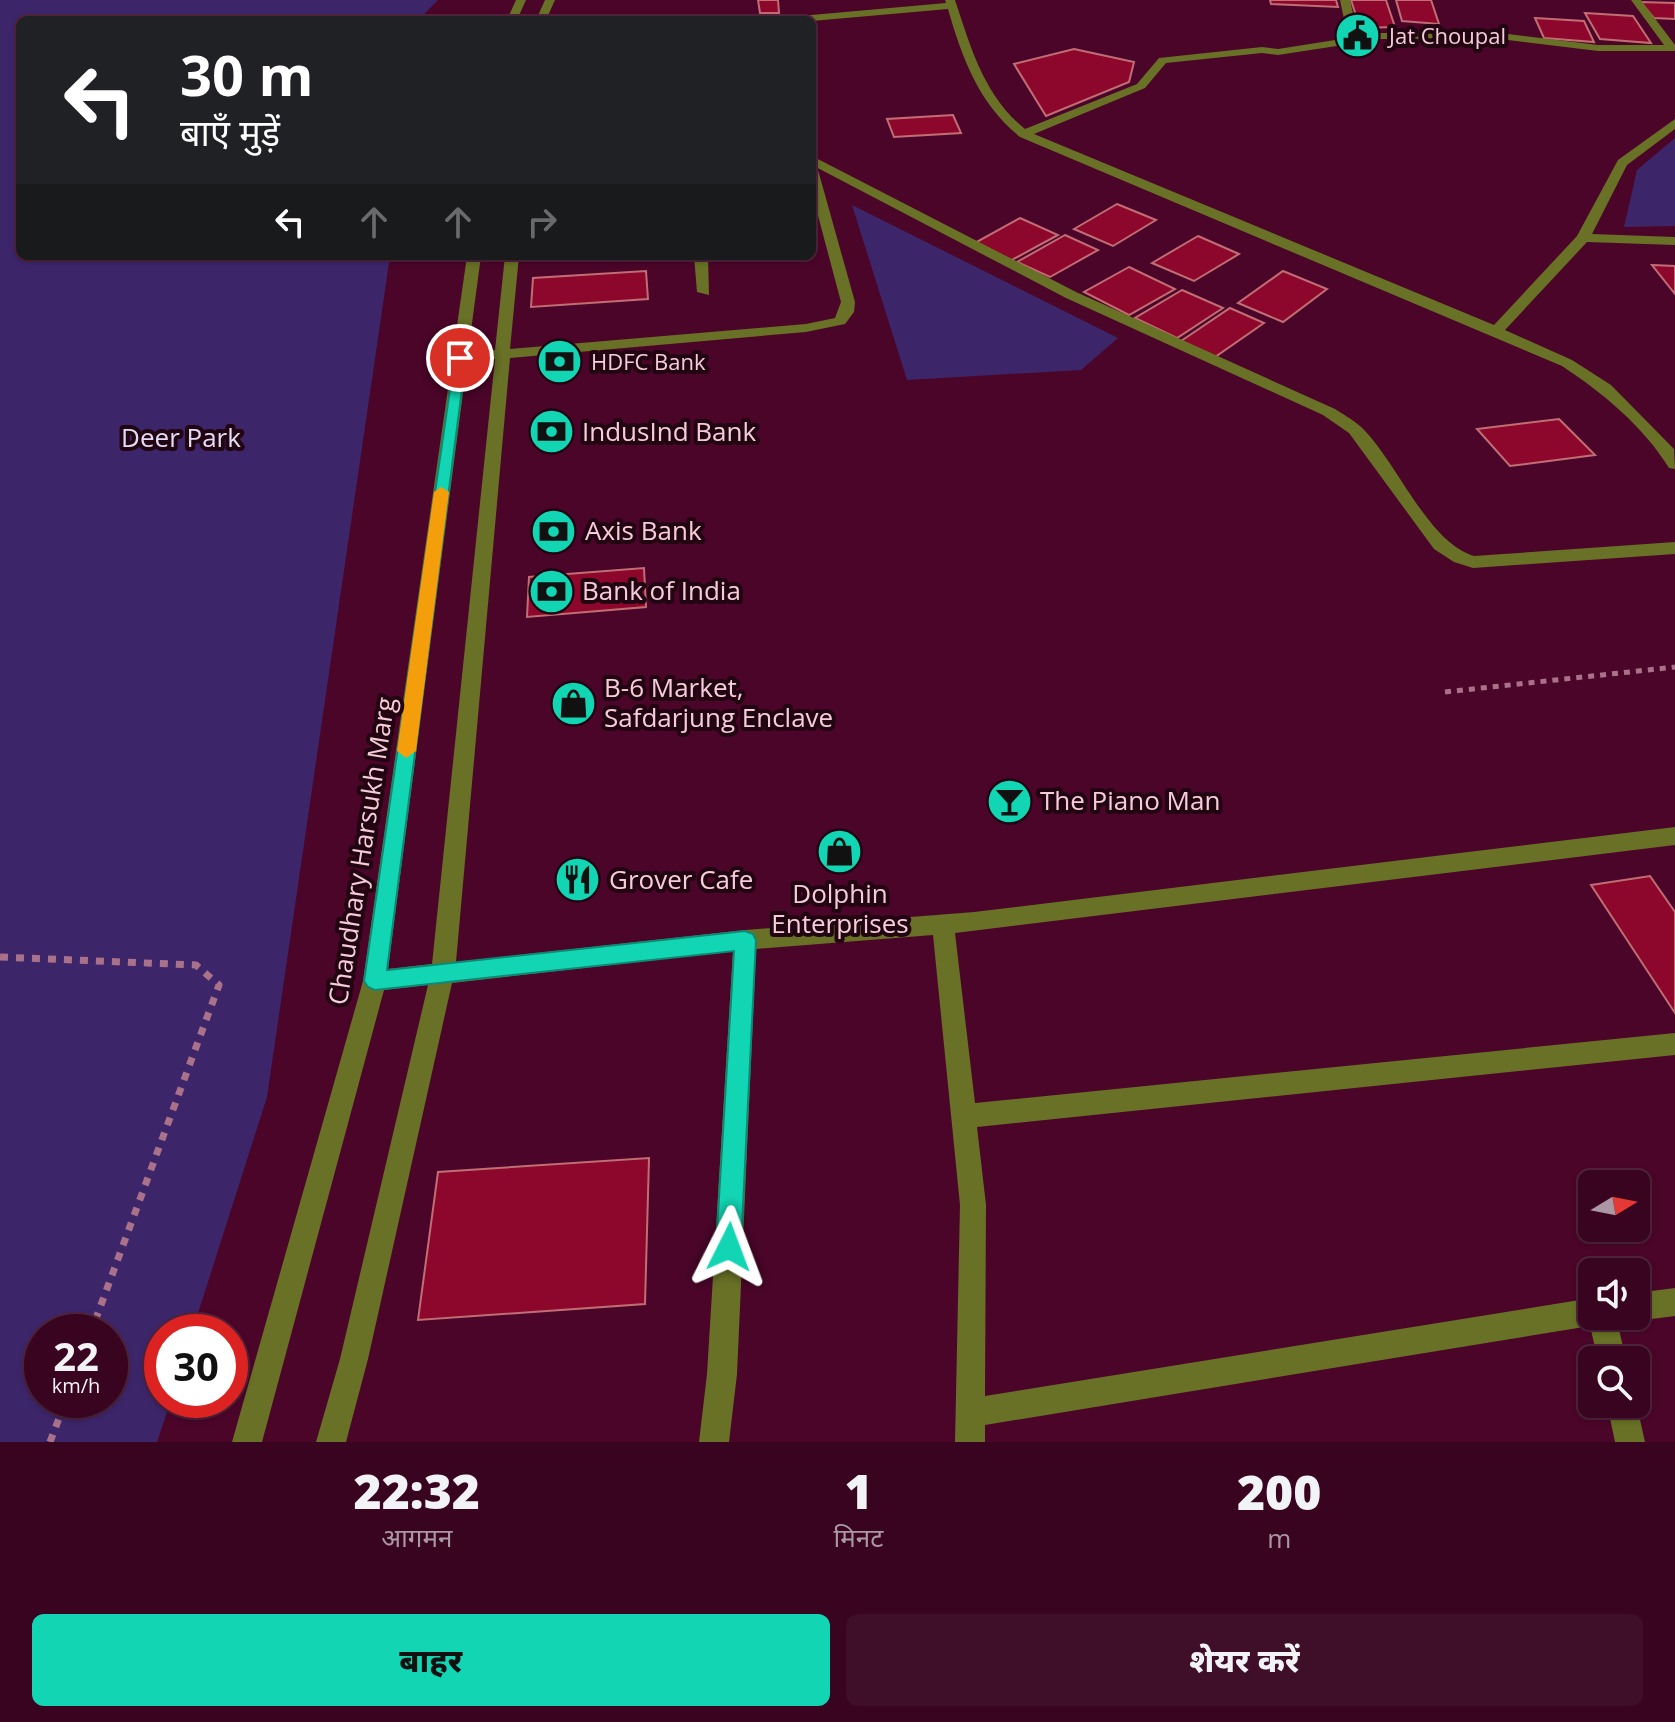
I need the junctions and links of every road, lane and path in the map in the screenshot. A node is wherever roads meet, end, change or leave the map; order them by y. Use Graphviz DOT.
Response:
graph roads {
  1 [pos="1345,0"];
  2 [pos="1636,0"];
  3 [pos="951,3"];
  4 [pos="816,17"];
  5 [pos="1354,40"];
  6 [pos="1673,48"];
  7 [pos="1675,123"];
  8 [pos="1024,134"];
  9 [pos="816,162"];
  10 [pos="816,185"];
  11 [pos="1583,238"];
  12 [pos="1675,241"];
  13 [pos="473,260"];
  14 [pos="512,260"];
  15 [pos="701,260"];
  16 [pos="704,292"];
  17 [pos="1496,331"];
  18 [pos="502,355"];
  19 [pos="460,358"];
  20 [pos="1673,456"];
  21 [pos="1675,548"];
  22 [pos="1675,667"];
  23 [pos="1445,692"];
  24 [pos="1675,836"];
  25 [pos="943,925"];
  26 [pos="745,940"];
  27 [pos="0,957"];
  28 [pos="443,972"];
  29 [pos="375,981"];
  30 [pos="1675,1044"];
  31 [pos="963,1116"];
  32 [pos="1675,1302"];
  33 [pos="1650,1305"];
  34 [pos="98,1314"];
  35 [pos="1578,1314"];
  36 [pos="970,1413"];
  37 [pos="59,1418"];
  38 [pos="1625,1418"];
  39 [pos="50,1442"];
  40 [pos="247,1442"];
  41 [pos="331,1442"];
  42 [pos="714,1442"];
  43 [pos="970,1442"];
  44 [pos="1630,1442"];
  1 -- 5 [label="street"];
  2 -- 6 [label="street"];
  3 -- 4 [label="street"];
  3 -- 8 [label="street"];
  5 -- 6 [label="street"];
  5 -- 8 [label="street"];
  7 -- 11 [label="street"];
  8 -- 17 [label="street"];
  9 -- 21 [label="street"];
  10 -- 18 [label="street"];
  11 -- 12 [label="street"];
  11 -- 17 [label="street"];
  13 -- 19 [label="street, Chaudhary Harsukh Marg"];
  14 -- 18 [label="street"];
  15 -- 16 [label="street"];
  17 -- 20 [label="street"];
  18 -- 19 [label="street"];
  18 -- 28 [label="street"];
  19 -- 29 [label="street, Chaudhary Harsukh Marg"];
  22 -- 23 [label="path"];
  24 -- 25 [label="street"];
  25 -- 26 [label="street"];
  25 -- 31 [label="street"];
  26 -- 28 [label="street"];
  26 -- 42 [label="street"];
  27 -- 34 [label="path"];
  28 -- 29 [label="street"];
  28 -- 41 [label="street"];
  29 -- 40 [label="street, Chaudhary Harsukh Marg"];
  30 -- 31 [label="street"];
  31 -- 36 [label="street"];
  32 -- 33 [label="street"];
  35 -- 36 [label="street"];
  36 -- 43 [label="street"];
  37 -- 39 [label="path"];
  38 -- 44 [label="street"];
}
